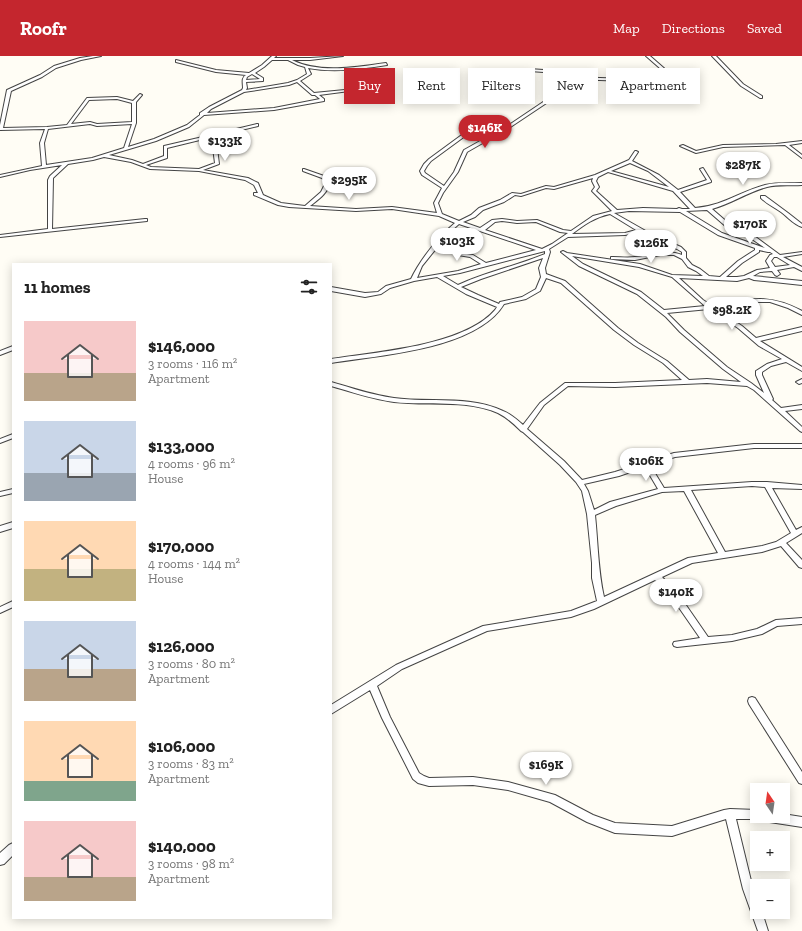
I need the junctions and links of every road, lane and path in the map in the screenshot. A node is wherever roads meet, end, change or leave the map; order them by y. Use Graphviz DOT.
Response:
graph roads {
  1 [pos="99,56"];
  2 [pos="274,56"];
  3 [pos="341,56"];
  4 [pos="648,56"];
  5 [pos="714,56"];
  6 [pos="270,59"];
  7 [pos="290,60"];
  8 [pos="176,61"];
  9 [pos="386,64"];
  10 [pos="306,66"];
  11 [pos="250,73"];
  12 [pos="598,79"];
  13 [pos="244,81"];
  14 [pos="298,81"];
  15 [pos="243,91"];
  16 [pos="344,91"];
  17 [pos="316,94"];
  18 [pos="140,95"];
  19 [pos="762,97"];
  20 [pos="134,102"];
  21 [pos="543,104"];
  22 [pos="200,114"];
  23 [pos="134,123"];
  24 [pos="257,125"];
  25 [pos="68,126"];
  26 [pos="509,126"];
  27 [pos="47,128"];
  28 [pos="209,135"];
  29 [pos="802,142"];
  30 [pos="787,145"];
  31 [pos="682,146"];
  32 [pos="126,148"];
  33 [pos="636,152"];
  34 [pos="105,156"];
  35 [pos="802,156"];
  36 [pos="630,161"];
  37 [pos="66,164"];
  38 [pos="143,165"];
  39 [pos="44,166"];
  40 [pos="702,169"];
  41 [pos="199,170"];
  42 [pos="304,170"];
  43 [pos="606,172"];
  44 [pos="0,176"];
  45 [pos="596,176"];
  46 [pos="802,184"];
  47 [pos="445,188"];
  48 [pos="677,191"];
  49 [pos="763,197"];
  50 [pos="307,206"];
  51 [pos="708,208"];
  52 [pos="679,209"];
  53 [pos="693,209"];
  54 [pos="614,212"];
  55 [pos="440,215"];
  56 [pos="145,220"];
  57 [pos="458,223"];
  58 [pos="800,224"];
  59 [pos="50,230"];
  60 [pos="481,230"];
  61 [pos="641,230"];
  62 [pos="571,232"];
  63 [pos="0,236"];
  64 [pos="566,236"];
  65 [pos="439,243"];
  66 [pos="757,247"];
  67 [pos="547,250"];
  68 [pos="563,252"];
  69 [pos="802,253"];
  70 [pos="778,255"];
  71 [pos="590,258"];
  72 [pos="684,258"];
  73 [pos="786,261"];
  74 [pos="484,264"];
  75 [pos="802,264"];
  76 [pos="794,265"];
  77 [pos="802,269"];
  78 [pos="776,270"];
  79 [pos="544,275"];
  80 [pos="439,276"];
  81 [pos="672,276"];
  82 [pos="749,276"];
  83 [pos="708,278"];
  84 [pos="722,278"];
  85 [pos="413,280"];
  86 [pos="782,280"];
  87 [pos="802,283"];
  88 [pos="458,287"];
  89 [pos="802,287"];
  90 [pos="332,289"];
  91 [pos="500,306"];
  92 [pos="710,307"];
  93 [pos="662,312"];
  94 [pos="802,313"];
  95 [pos="802,329"];
  96 [pos="756,340"];
  97 [pos="12,348"];
  98 [pos="0,353"];
  99 [pos="786,360"];
  100 [pos="332,361"];
  101 [pos="802,369"];
  102 [pos="688,382"];
  103 [pos="332,384"];
  104 [pos="750,384"];
  105 [pos="770,401"];
  106 [pos="802,407"];
  107 [pos="780,410"];
  108 [pos="523,430"];
  109 [pos="802,430"];
  110 [pos="12,436"];
  111 [pos="0,441"];
  112 [pos="802,446"];
  113 [pos="646,464"];
  114 [pos="580,483"];
  115 [pos="767,484"];
  116 [pos="802,487"];
  117 [pos="686,488"];
  118 [pos="12,490"];
  119 [pos="662,490"];
  120 [pos="0,494"];
  121 [pos="591,514"];
  122 [pos="12,525"];
  123 [pos="0,529"];
  124 [pos="802,530"];
  125 [pos="794,534"];
  126 [pos="782,543"];
  127 [pos="722,554"];
  128 [pos="802,565"];
  129 [pos="656,576"];
  130 [pos="601,601"];
  131 [pos="12,604"];
  132 [pos="0,610"];
  133 [pos="802,621"];
  134 [pos="706,641"];
  135 [pos="677,644"];
  136 [pos="372,685"];
  137 [pos="752,701"];
  138 [pos="332,709"];
  139 [pos="802,780"];
  140 [pos="730,814"];
  141 [pos="750,815"];
  142 [pos="790,820"];
  143 [pos="802,822"];
  144 [pos="12,849"];
  145 [pos="0,860"];
  146 [pos="763,931"];
  1 -- 27 [label="street"];
  2 -- 6 [label="street"];
  3 -- 7 [label="street"];
  4 -- 12 [label="street"];
  5 -- 19 [label="street"];
  6 -- 7 [label="street"];
  6 -- 11 [label="street"];
  7 -- 10 [label="street"];
  8 -- 11 [label="street"];
  9 -- 10 [label="street"];
  10 -- 14 [label="street"];
  11 -- 13 [label="street"];
  11 -- 13 [label="street"];
  13 -- 15 [label="street"];
  14 -- 15 [label="street"];
  14 -- 17 [label="street"];
  15 -- 22 [label="street"];
  16 -- 17 [label="street"];
  17 -- 22 [label="street"];
  18 -- 20 [label="street"];
  20 -- 23 [label="street"];
  20 -- 25 [label="street"];
  21 -- 26 [label="street"];
  22 -- 32 [label="street"];
  23 -- 25 [label="street"];
  23 -- 32 [label="street"];
  24 -- 28 [label="street"];
  25 -- 27 [label="street"];
  26 -- 47 [label="street"];
  26 -- 47 [label="street"];
  27 -- 39 [label="street"];
  28 -- 38 [label="street"];
  28 -- 41 [label="street"];
  29 -- 30 [label="street"];
  30 -- 31 [label="street"];
  30 -- 35 [label="street"];
  32 -- 34 [label="street"];
  33 -- 36 [label="street"];
  34 -- 37 [label="street"];
  34 -- 38 [label="street"];
  36 -- 43 [label="street"];
  36 -- 48 [label="street"];
  37 -- 39 [label="street"];
  37 -- 59 [label="street"];
  38 -- 41 [label="street"];
  39 -- 44 [label="street"];
  40 -- 48 [label="street"];
  41 -- 50 [label="street"];
  42 -- 50 [label="street"];
  43 -- 45 [label="street"];
  43 -- 48 [label="street"];
  45 -- 54 [label="street"];
  45 -- 57 [label="street"];
  46 -- 51 [label="street"];
  47 -- 55 [label="street"];
  48 -- 53 [label="street"];
  49 -- 58 [label="street"];
  50 -- 55 [label="street"];
  51 -- 53 [label="street"];
  51 -- 70 [label="street"];
  52 -- 53 [label="street"];
  52 -- 54 [label="street"];
  52 -- 66 [label="street"];
  54 -- 61 [label="street"];
  54 -- 62 [label="street"];
  55 -- 57 [label="street"];
  56 -- 59 [label="street"];
  57 -- 60 [label="street"];
  57 -- 65 [label="street"];
  59 -- 63 [label="street"];
  60 -- 62 [label="street"];
  60 -- 67 [label="street"];
  61 -- 64 [label="street"];
  61 -- 72 [label="street"];
  62 -- 64 [label="street"];
  64 -- 67 [label="street"];
  65 -- 74 [label="street"];
  65 -- 85 [label="street"];
  66 -- 70 [label="street"];
  66 -- 84 [label="street"];
  67 -- 68 [label="street"];
  67 -- 74 [label="street"];
  67 -- 79 [label="street"];
  67 -- 88 [label="street"];
  68 -- 71 [label="street"];
  68 -- 93 [label="street"];
  69 -- 70 [label="street"];
  70 -- 73 [label="street"];
  70 -- 78 [label="street"];
  71 -- 72 [label="street"];
  71 -- 81 [label="street"];
  72 -- 83 [label="street"];
  73 -- 75 [label="street"];
  73 -- 76 [label="street"];
  74 -- 80 [label="street"];
  76 -- 77 [label="street"];
  76 -- 78 [label="street"];
  78 -- 82 [label="street"];
  78 -- 86 [label="street"];
  79 -- 91 [label="street"];
  79 -- 102 [label="street"];
  80 -- 85 [label="street"];
  80 -- 88 [label="street"];
  81 -- 83 [label="street"];
  81 -- 92 [label="street"];
  82 -- 84 [label="street"];
  82 -- 86 [label="street"];
  83 -- 84 [label="street"];
  85 -- 90 [label="street"];
  86 -- 87 [label="street"];
  86 -- 89 [label="street"];
  88 -- 91 [label="street"];
  91 -- 100 [label="street"];
  92 -- 93 [label="street"];
  92 -- 94 [label="street"];
  92 -- 96 [label="street"];
  93 -- 104 [label="street"];
  95 -- 96 [label="street"];
  96 -- 99 [label="street"];
  97 -- 98 [label="street"];
  99 -- 101 [label="street"];
  99 -- 105 [label="street"];
  102 -- 104 [label="street"];
  102 -- 108 [label="street"];
  103 -- 108 [label="street"];
  104 -- 105 [label="street"];
  105 -- 107 [label="street"];
  106 -- 107 [label="street"];
  107 -- 109 [label="street"];
  108 -- 114 [label="street"];
  110 -- 111 [label="street"];
  112 -- 113 [label="street"];
  113 -- 114 [label="street"];
  113 -- 119 [label="street"];
  114 -- 121 [label="street"];
  115 -- 116 [label="street"];
  115 -- 117 [label="street"];
  115 -- 125 [label="street"];
  117 -- 119 [label="street"];
  117 -- 127 [label="street"];
  118 -- 120 [label="street"];
  119 -- 121 [label="street"];
  121 -- 130 [label="street"];
  122 -- 123 [label="street"];
  124 -- 125 [label="street"];
  125 -- 126 [label="street"];
  126 -- 127 [label="street"];
  126 -- 128 [label="street"];
  127 -- 129 [label="street"];
  129 -- 130 [label="street"];
  129 -- 134 [label="street"];
  130 -- 136 [label="street"];
  131 -- 132 [label="street"];
  133 -- 134 [label="street"];
  134 -- 135 [label="street"];
  136 -- 138 [label="street"];
  136 -- 140 [label="street"];
  137 -- 139 [label="street"];
  140 -- 141 [label="street"];
  140 -- 146 [label="street"];
  142 -- 143 [label="street"];
  144 -- 145 [label="street"];
}
